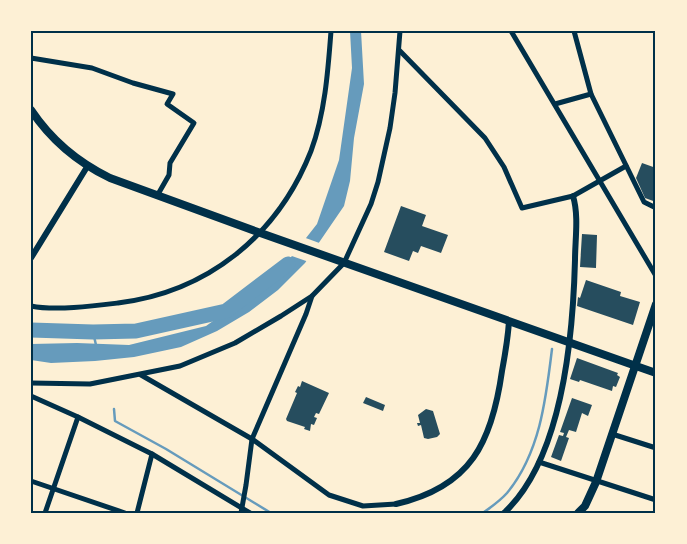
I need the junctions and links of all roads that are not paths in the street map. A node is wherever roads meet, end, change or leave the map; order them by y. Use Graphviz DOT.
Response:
graph roads {
  1 [pos="331,31"];
  2 [pos="400,31"];
  3 [pos="511,31"];
  4 [pos="574,31"];
  5 [pos="400,51"];
  6 [pos="31,58"];
  7 [pos="591,94"];
  8 [pos="555,104"];
  9 [pos="31,110"];
  10 [pos="626,166"];
  11 [pos="87,167"];
  12 [pos="599,180"];
  13 [pos="157,196"];
  14 [pos="573,196"];
  15 [pos="656,208"];
  16 [pos="31,258"];
  17 [pos="344,263"];
  18 [pos="656,276"];
  19 [pos="312,296"];
  20 [pos="656,304"];
  21 [pos="31,306"];
  22 [pos="512,322"];
  23 [pos="566,341"];
  24 [pos="636,366"];
  25 [pos="656,373"];
  26 [pos="141,375"];
  27 [pos="31,383"];
  28 [pos="31,396"];
  29 [pos="78,417"];
  30 [pos="612,434"];
  31 [pos="252,438"];
  32 [pos="656,448"];
  33 [pos="152,454"];
  34 [pos="539,462"];
  35 [pos="31,481"];
  36 [pos="596,482"];
  37 [pos="54,489"];
  38 [pos="656,500"];
  39 [pos="396,504"];
  40 [pos="242,508"];
  41 [pos="45,513"];
  42 [pos="125,513"];
  43 [pos="137,513"];
  44 [pos="250,513"];
  45 [pos="504,513"];
  46 [pos="578,513"];
  1 -- 21 [label="street"];
  2 -- 5 [label="street"];
  3 -- 8 [label="street"];
  4 -- 7 [label="street"];
  5 -- 14 [label="street"];
  5 -- 17 [label="street"];
  6 -- 13 [label="street"];
  7 -- 8 [label="street"];
  7 -- 10 [label="street"];
  8 -- 12 [label="street"];
  9 -- 11 [label="main road"];
  10 -- 12 [label="street"];
  10 -- 15 [label="street"];
  11 -- 13 [label="main road"];
  11 -- 16 [label="street"];
  12 -- 14 [label="street"];
  12 -- 18 [label="street"];
  13 -- 17 [label="main road"];
  14 -- 23 [label="street"];
  17 -- 19 [label="street"];
  17 -- 22 [label="main road"];
  19 -- 26 [label="street"];
  19 -- 31 [label="street"];
  20 -- 24 [label="main road"];
  22 -- 23 [label="main road"];
  22 -- 39 [label="street"];
  23 -- 24 [label="main road"];
  23 -- 34 [label="street"];
  24 -- 25 [label="main road"];
  24 -- 30 [label="main road"];
  26 -- 27 [label="street"];
  26 -- 31 [label="street"];
  28 -- 29 [label="street"];
  29 -- 33 [label="street"];
  29 -- 37 [label="street"];
  30 -- 32 [label="street"];
  30 -- 36 [label="main road"];
  31 -- 39 [label="street"];
  31 -- 40 [label="street"];
  33 -- 40 [label="street"];
  33 -- 43 [label="street"];
  34 -- 36 [label="street"];
  34 -- 45 [label="street"];
  35 -- 37 [label="street"];
  36 -- 38 [label="street"];
  36 -- 46 [label="main road"];
  37 -- 41 [label="street"];
  37 -- 42 [label="street"];
  40 -- 44 [label="street"];
}
